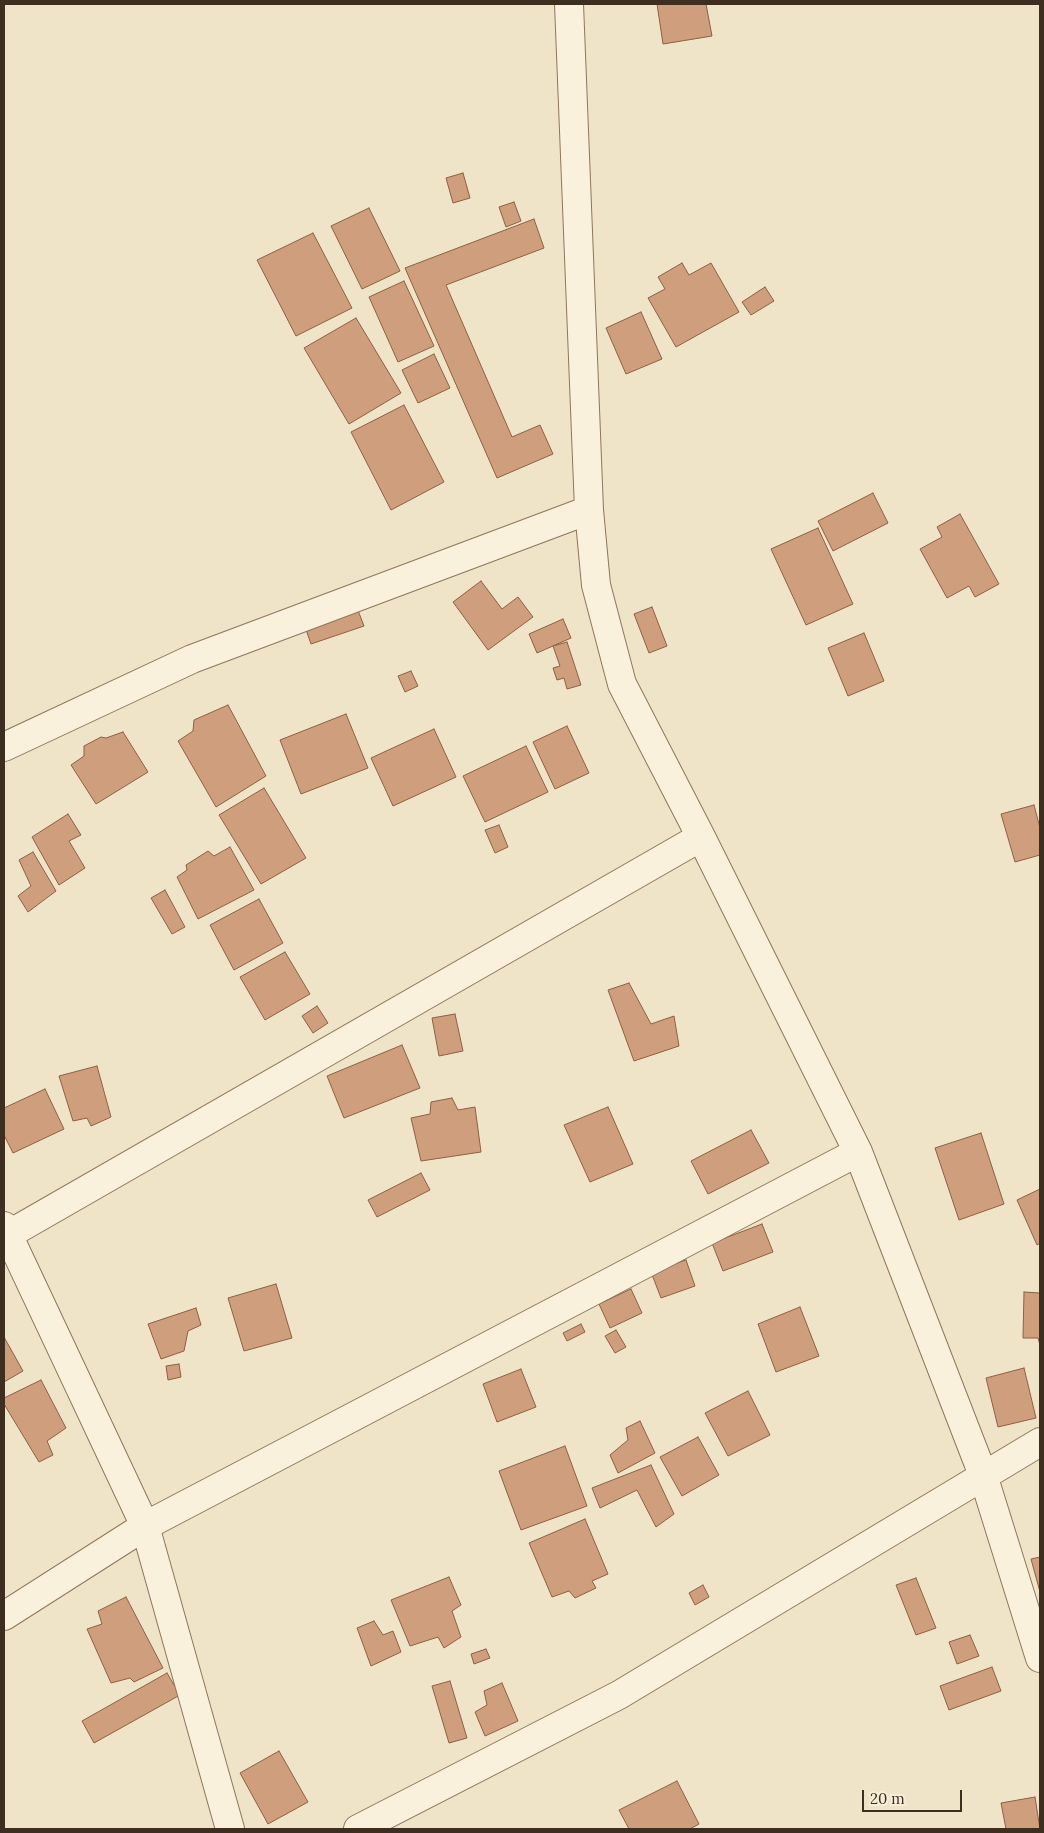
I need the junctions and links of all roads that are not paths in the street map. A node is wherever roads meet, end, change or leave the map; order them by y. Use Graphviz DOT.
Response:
graph roads {
  1 [pos="569,4"];
  2 [pos="589,510"];
  3 [pos="4,747"];
  4 [pos="702,837"];
  5 [pos="858,1152"];
  6 [pos="6,1233"];
  7 [pos="1040,1442"];
  8 [pos="983,1475"];
  9 [pos="145,1526"];
  10 [pos="4,1616"];
  11 [pos="1040,1658"];
  12 [pos="230,1829"];
  13 [pos="358,1829"];
  1 -- 2 [label="street"];
  2 -- 3 [label="street"];
  2 -- 4 [label="street"];
  4 -- 5 [label="street"];
  4 -- 6 [label="street"];
  5 -- 8 [label="street"];
  5 -- 9 [label="street"];
  6 -- 9 [label="street"];
  7 -- 8 [label="street"];
  8 -- 11 [label="street"];
  8 -- 13 [label="street"];
  9 -- 10 [label="street"];
  9 -- 12 [label="street"];
}
